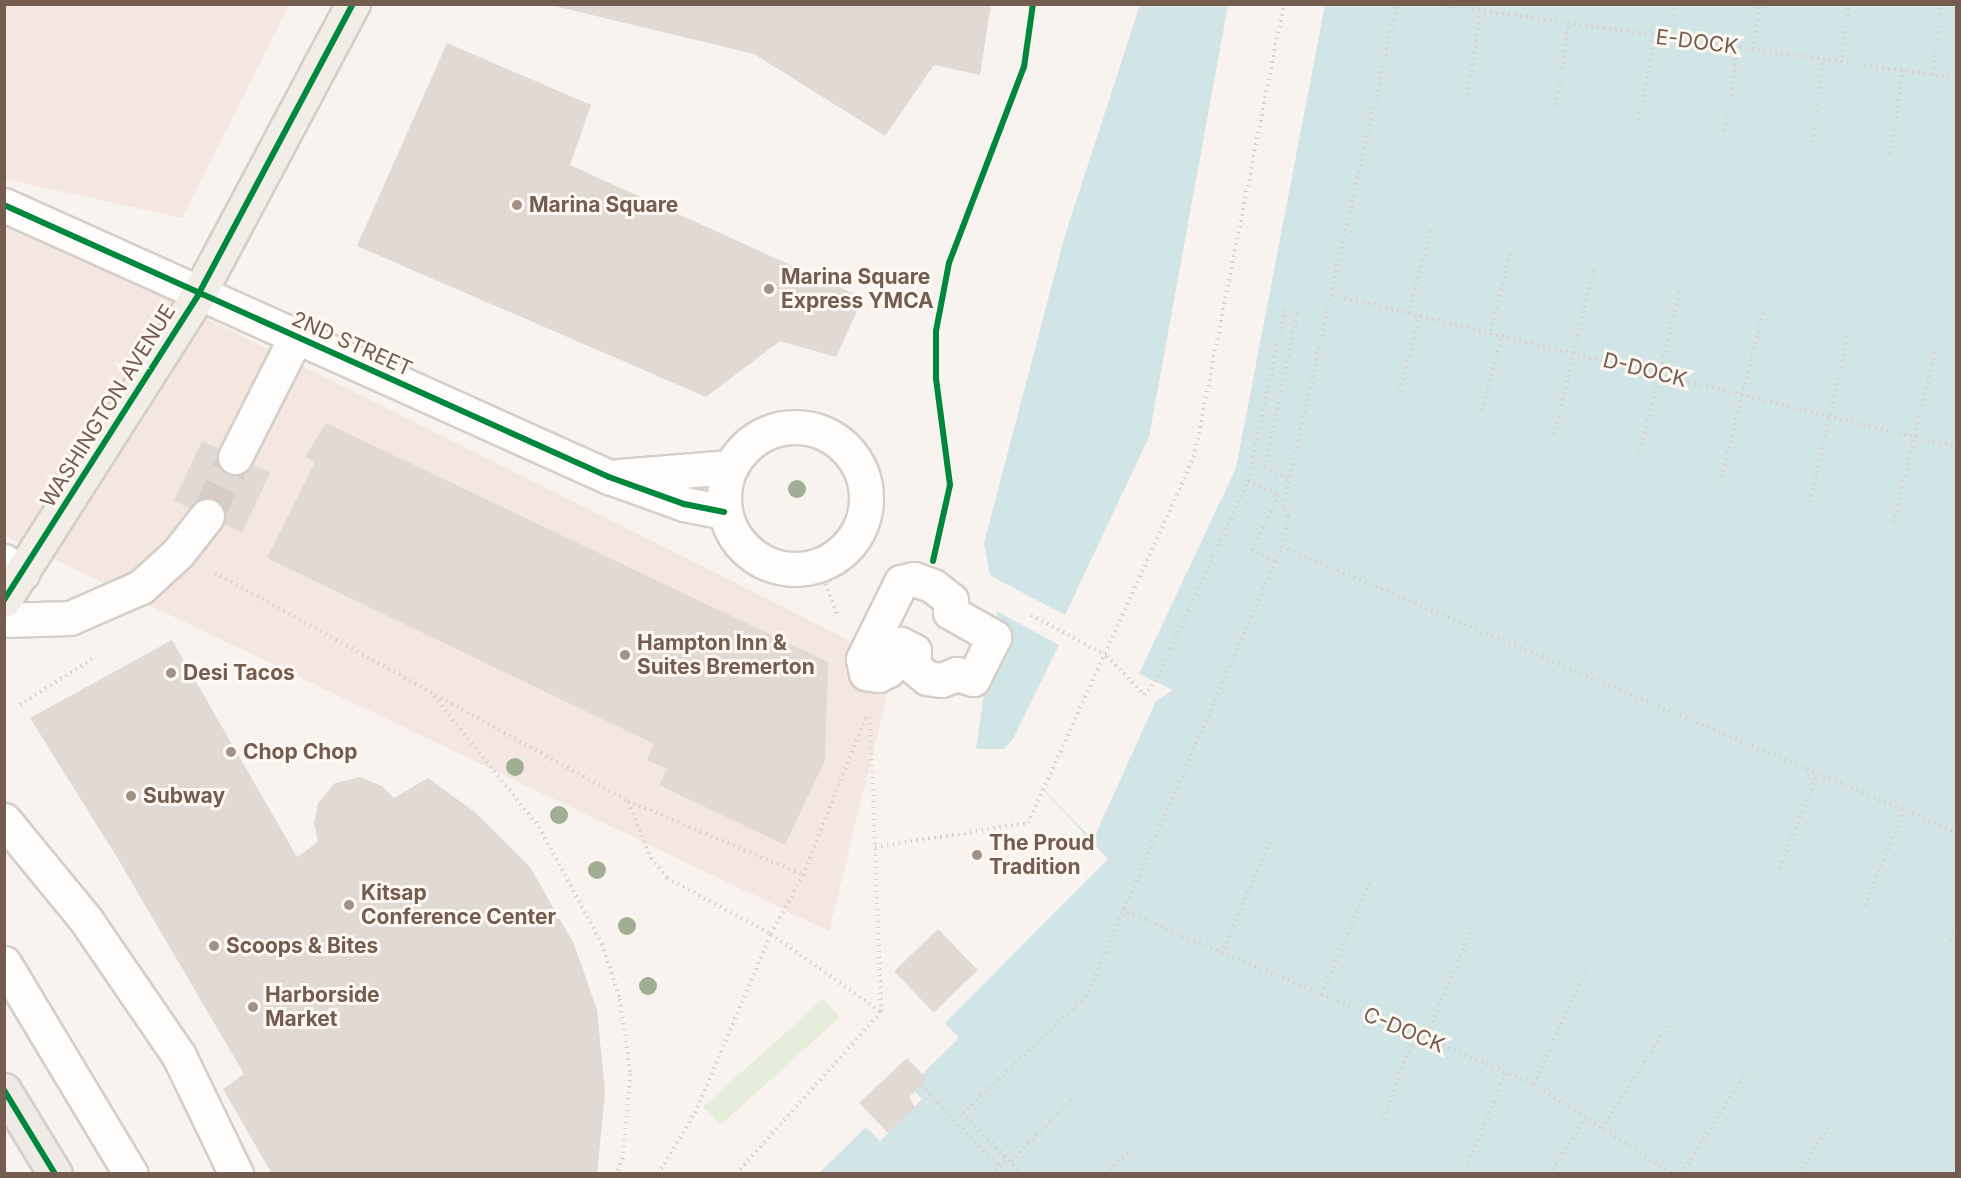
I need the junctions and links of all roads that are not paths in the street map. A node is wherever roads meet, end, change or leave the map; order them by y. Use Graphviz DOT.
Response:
graph roads {
  1 [pos="353,4"];
  2 [pos="4,205"];
  3 [pos="198,295"];
  4 [pos="295,338"];
  5 [pos="235,457"];
  6 [pos="731,466"];
  7 [pos="609,477"];
  8 [pos="724,512"];
  9 [pos="207,516"];
  10 [pos="10,578"];
  11 [pos="4,620"];
  12 [pos="4,820"];
  13 [pos="4,963"];
  14 [pos="4,1090"];
  15 [pos="55,1173"];
  16 [pos="131,1173"];
  17 [pos="236,1173"];
  1 -- 3 [label="main road, WASHINGTON AVENUE"];
  2 -- 3 [label="street, 2ND STREET"];
  3 -- 4 [label="street, 2ND STREET"];
  3 -- 10 [label="main road, WASHINGTON AVENUE"];
  4 -- 5 [label="street"];
  4 -- 7 [label="street, 2ND STREET"];
  6 -- 7 [label="street, 2ND STREET"];
  6 -- 8 [label="street"];
  6 -- 8 [label="street"];
  7 -- 8 [label="street, 2ND STREET"];
  9 -- 11 [label="street"];
  12 -- 17 [label="street"];
  13 -- 16 [label="street"];
  14 -- 15 [label="highway"];
}
